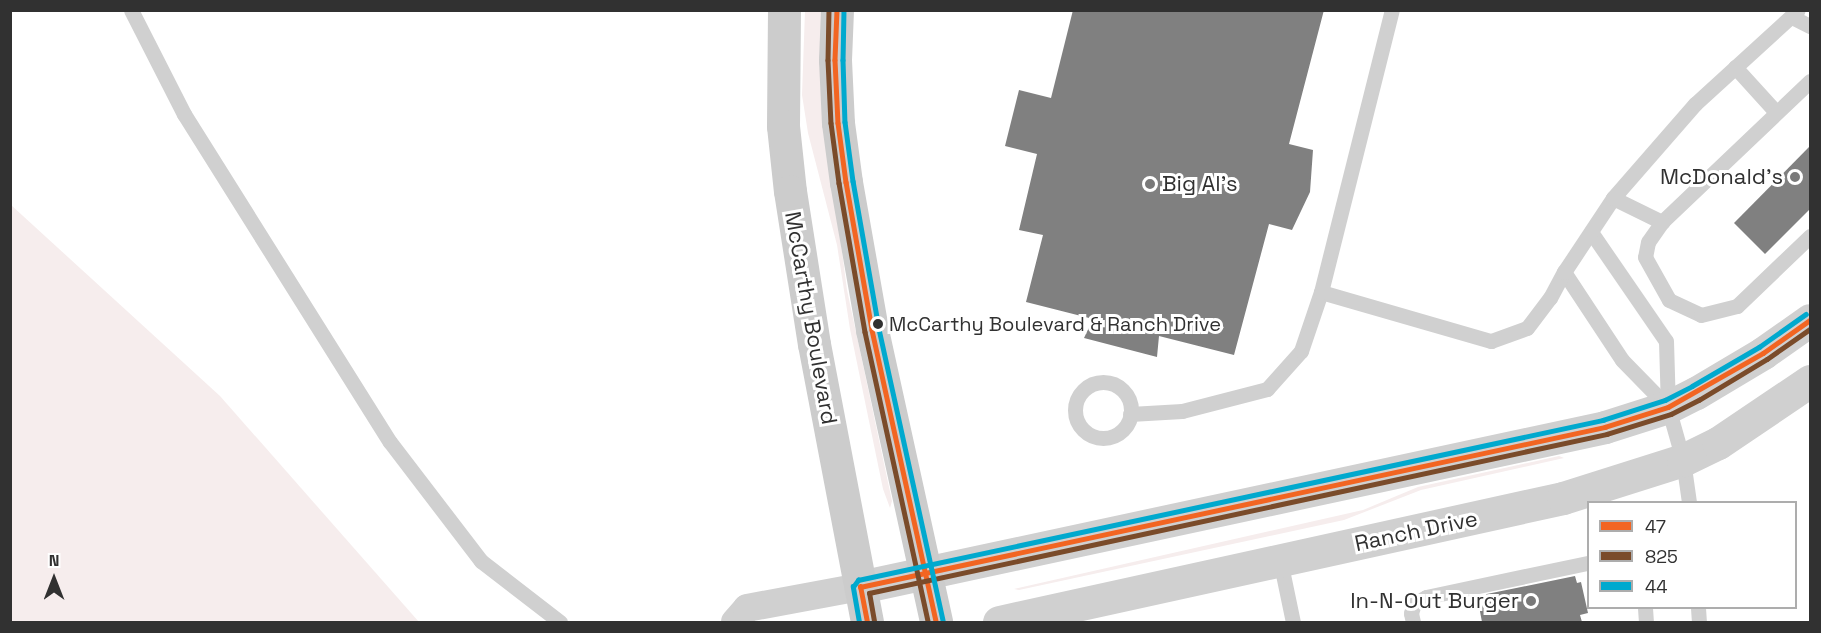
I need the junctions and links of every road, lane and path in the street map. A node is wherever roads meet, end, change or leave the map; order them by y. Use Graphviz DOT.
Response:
graph roads {
  1 [pos="131,10"];
  2 [pos="784,10"];
  3 [pos="837,10"];
  4 [pos="1392,10"];
  5 [pos="1795,14"];
  6 [pos="1810,26"];
  7 [pos="1736,67"];
  8 [pos="1810,81"];
  9 [pos="1776,112"];
  10 [pos="1612,198"];
  11 [pos="1662,222"];
  12 [pos="1591,231"];
  13 [pos="1810,236"];
  14 [pos="1564,272"];
  15 [pos="1321,292"];
  16 [pos="1810,320"];
  17 [pos="1810,381"];
  18 [pos="1668,406"];
  19 [pos="1130,414"];
  20 [pos="1683,460"];
  21 [pos="1689,501"];
  22 [pos="1280,560"];
  23 [pos="1587,563"];
  24 [pos="926,572"];
  25 [pos="860,587"];
  26 [pos="560,622"];
  27 [pos="735,622"];
  28 [pos="867,622"];
  29 [pos="936,622"];
  30 [pos="999,622"];
  31 [pos="1293,622"];
  32 [pos="1413,622"];
  1 -- 26 [label="lane"];
  2 -- 25 [label="main road, McCarthy Boulevard"];
  3 -- 24 [label="main road"];
  4 -- 15 [label="lane"];
  5 -- 6 [label="lane"];
  5 -- 7 [label="lane"];
  7 -- 9 [label="lane"];
  7 -- 10 [label="lane"];
  8 -- 9 [label="lane"];
  9 -- 11 [label="lane"];
  10 -- 11 [label="lane"];
  10 -- 12 [label="lane"];
  11 -- 13 [label="lane"];
  12 -- 14 [label="lane"];
  12 -- 18 [label="lane"];
  14 -- 15 [label="lane"];
  14 -- 18 [label="lane"];
  15 -- 19 [label="lane"];
  16 -- 18 [label="street"];
  17 -- 20 [label="street, Ranch Drive"];
  18 -- 20 [label="lane"];
  18 -- 24 [label="street"];
  20 -- 21 [label="lane"];
  20 -- 22 [label="street, Ranch Drive"];
  22 -- 30 [label="street, Ranch Drive"];
  22 -- 31 [label="lane"];
  23 -- 32 [label="lane"];
  24 -- 25 [label="street"];
  24 -- 29 [label="main road"];
  25 -- 27 [label="street"];
  25 -- 28 [label="main road, McCarthy Boulevard"];
}
